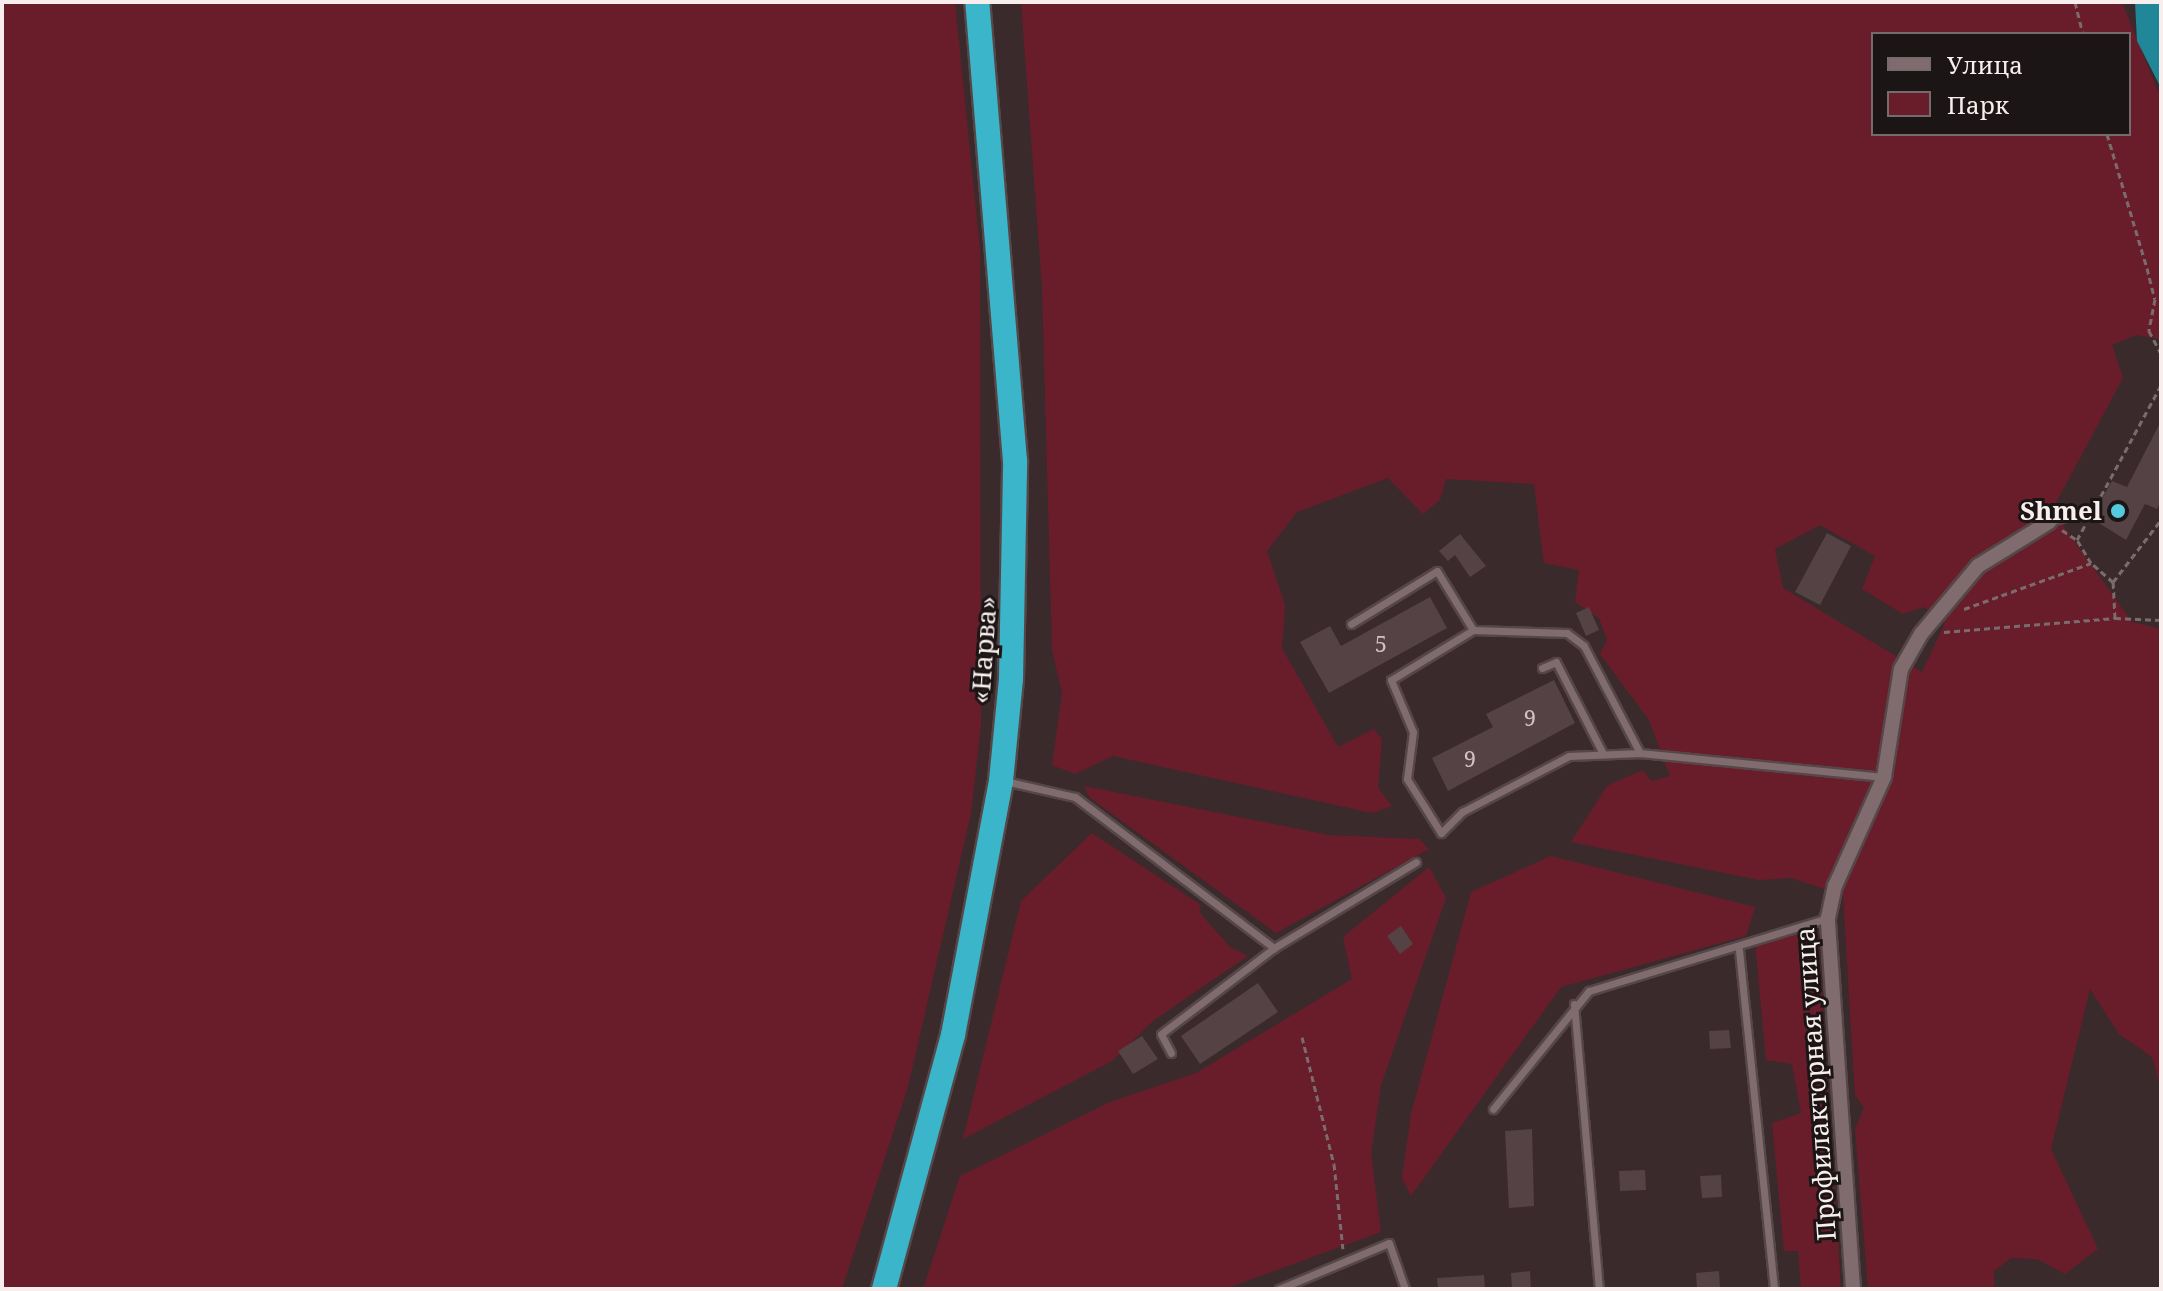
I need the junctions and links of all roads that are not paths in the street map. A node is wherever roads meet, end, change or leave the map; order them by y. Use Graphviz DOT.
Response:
graph roads {
  1 [pos="977,2"];
  2 [pos="2065,517"];
  3 [pos="2049,522"];
  4 [pos="1351,624"];
  5 [pos="1473,630"];
  6 [pos="1542,668"];
  7 [pos="1640,753"];
  8 [pos="1603,754"];
  9 [pos="1884,777"];
  10 [pos="1001,781"];
  11 [pos="1416,862"];
  12 [pos="1828,918"];
  13 [pos="1274,948"];
  14 [pos="1739,950"];
  15 [pos="1574,1004"];
  16 [pos="1171,1053"];
  17 [pos="1493,1109"];
  18 [pos="914,1186"];
  19 [pos="875,1289"];
  20 [pos="884,1289"];
  21 [pos="1279,1289"];
  22 [pos="1405,1289"];
  23 [pos="1599,1289"];
  24 [pos="1774,1289"];
  25 [pos="1853,1289"];
  1 -- 10 [label="highway, «Нарва»"];
  2 -- 3 [label="lane"];
  3 -- 9 [label="street, Профилакторная улица"];
  4 -- 5 [label="lane"];
  5 -- 7 [label="lane"];
  5 -- 8 [label="lane"];
  6 -- 8 [label="lane"];
  7 -- 8 [label="lane"];
  7 -- 9 [label="lane"];
  9 -- 12 [label="street, Профилакторная улица"];
  10 -- 13 [label="lane"];
  10 -- 18 [label="highway, «Нарва»"];
  11 -- 13 [label="lane"];
  12 -- 14 [label="lane"];
  12 -- 25 [label="street, Профилакторная улица"];
  13 -- 16 [label="lane"];
  14 -- 15 [label="lane"];
  14 -- 24 [label="lane"];
  15 -- 17 [label="lane"];
  15 -- 23 [label="lane"];
  18 -- 19 [label="highway"];
  18 -- 20 [label="highway, «Нарва»"];
  21 -- 22 [label="lane"];
}
